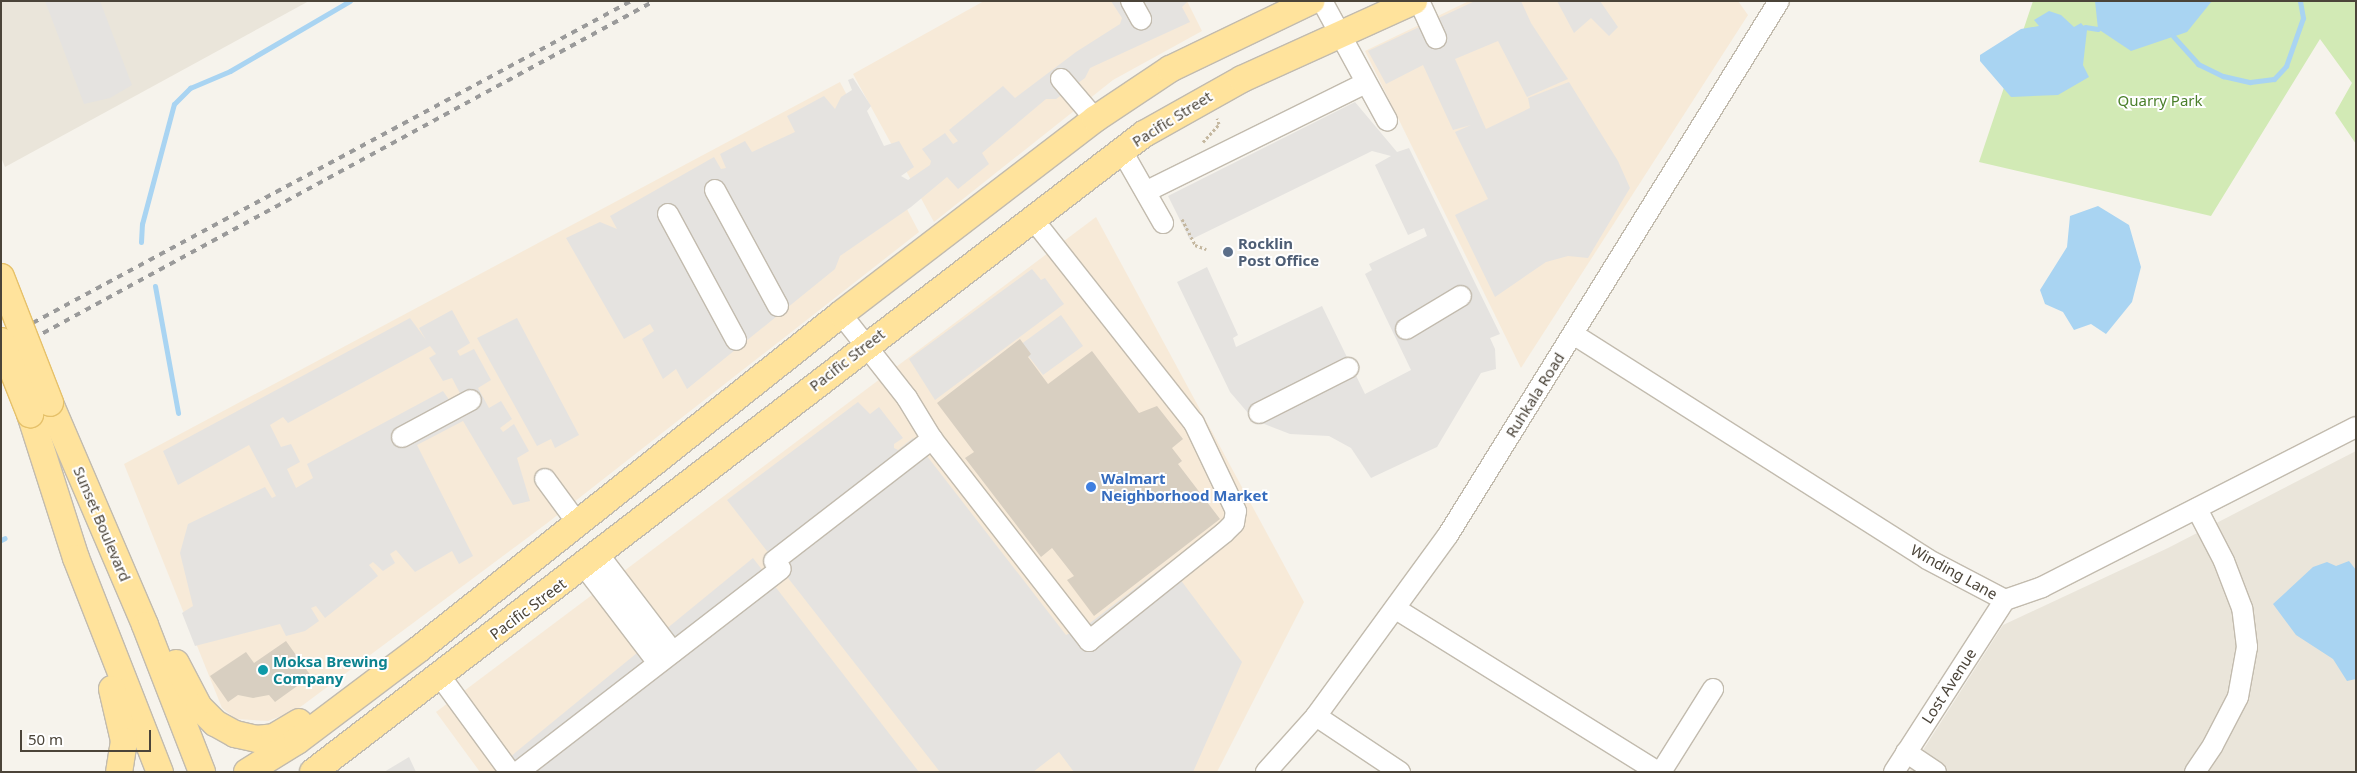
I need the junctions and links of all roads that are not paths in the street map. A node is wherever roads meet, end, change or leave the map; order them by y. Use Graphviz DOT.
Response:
graph roads {
  1 [pos="1131,1"];
  2 [pos="1311,1"];
  3 [pos="1322,1"];
  4 [pos="1414,1"];
  5 [pos="1419,1"];
  6 [pos="1779,1"];
  7 [pos="1141,19"];
  8 [pos="1341,36"];
  9 [pos="1436,38"];
  10 [pos="1061,79"];
  11 [pos="1366,83"];
  12 [pos="1095,119"];
  13 [pos="1387,120"];
  14 [pos="1122,151"];
  15 [pos="715,190"];
  16 [pos="1147,191"];
  17 [pos="668,214"];
  18 [pos="1033,219"];
  19 [pos="1163,223"];
  20 [pos="1,277"];
  21 [pos="1461,296"];
  22 [pos="778,306"];
  23 [pos="841,314"];
  24 [pos="1406,329"];
  25 [pos="1573,334"];
  26 [pos="736,340"];
  27 [pos="1,341"];
  28 [pos="868,344"];
  29 [pos="1348,368"];
  30 [pos="471,400"];
  31 [pos="40,409"];
  32 [pos="1259,413"];
  33 [pos="2356,427"];
  34 [pos="402,437"];
  35 [pos="932,439"];
  36 [pos="668,454"];
  37 [pos="545,479"];
  38 [pos="2197,508"];
  39 [pos="578,524"];
  40 [pos="591,560"];
  41 [pos="2005,600"];
  42 [pos="1396,609"];
  43 [pos="145,625"];
  44 [pos="108,636"];
  45 [pos="666,658"];
  46 [pos="391,670"];
  47 [pos="440,676"];
  48 [pos="1713,689"];
  49 [pos="1316,716"];
  50 [pos="1906,752"];
  51 [pos="328,767"];
  52 [pos="119,772"];
  53 [pos="160,772"];
  54 [pos="202,772"];
  55 [pos="246,772"];
  56 [pos="510,772"];
  57 [pos="518,772"];
  58 [pos="1266,772"];
  59 [pos="1400,772"];
  60 [pos="1658,772"];
  61 [pos="1662,772"];
  62 [pos="1894,772"];
  63 [pos="1936,772"];
  64 [pos="2194,772"];
  1 -- 7 [label="street"];
  2 -- 12 [label="main road"];
  3 -- 8 [label="street"];
  4 -- 8 [label="main road, Pacific Street"];
  5 -- 9 [label="street"];
  6 -- 25 [label="street, Ruhkala Road"];
  8 -- 11 [label="street"];
  8 -- 14 [label="main road, Pacific Street"];
  10 -- 12 [label="street"];
  11 -- 13 [label="street"];
  11 -- 16 [label="street"];
  12 -- 23 [label="main road"];
  14 -- 16 [label="street"];
  14 -- 18 [label="main road, Pacific Street"];
  15 -- 22 [label="street"];
  16 -- 19 [label="street"];
  17 -- 26 [label="street"];
  18 -- 28 [label="main road, Pacific Street"];
  18 -- 35 [label="street"];
  20 -- 31 [label="main road, Sunset Boulevard, bridge"];
  21 -- 24 [label="street"];
  23 -- 28 [label="street"];
  23 -- 36 [label="main road"];
  25 -- 41 [label="street, Winding Lane"];
  25 -- 42 [label="street, Ruhkala Road"];
  27 -- 31 [label="main road, Sunset Boulevard, bridge"];
  28 -- 35 [label="street"];
  28 -- 40 [label="main road, Pacific Street"];
  29 -- 32 [label="street"];
  30 -- 34 [label="street"];
  31 -- 43 [label="main road, Sunset Boulevard"];
  31 -- 44 [label="main road, Sunset Boulevard"];
  33 -- 38 [label="street, Winding Lane"];
  35 -- 45 [label="street"];
  36 -- 39 [label="main road"];
  36 -- 40 [label="main road"];
  37 -- 39 [label="street"];
  38 -- 41 [label="street, Winding Lane"];
  38 -- 64 [label="street"];
  39 -- 46 [label="main road"];
  40 -- 45 [label="street"];
  40 -- 47 [label="main road, Pacific Street"];
  41 -- 50 [label="street, Lost Avenue"];
  42 -- 49 [label="street, Ruhkala Road"];
  42 -- 60 [label="street"];
  43 -- 46 [label="main road"];
  43 -- 54 [label="main road, Sunset Boulevard"];
  44 -- 52 [label="main road"];
  44 -- 53 [label="main road, Sunset Boulevard"];
  45 -- 57 [label="street"];
  46 -- 55 [label="main road"];
  47 -- 51 [label="main road, Pacific Street"];
  47 -- 56 [label="street"];
  48 -- 61 [label="street"];
  49 -- 58 [label="street, Ruhkala Road"];
  49 -- 59 [label="street"];
  50 -- 62 [label="street, Lost Avenue"];
  50 -- 63 [label="street"];
}
